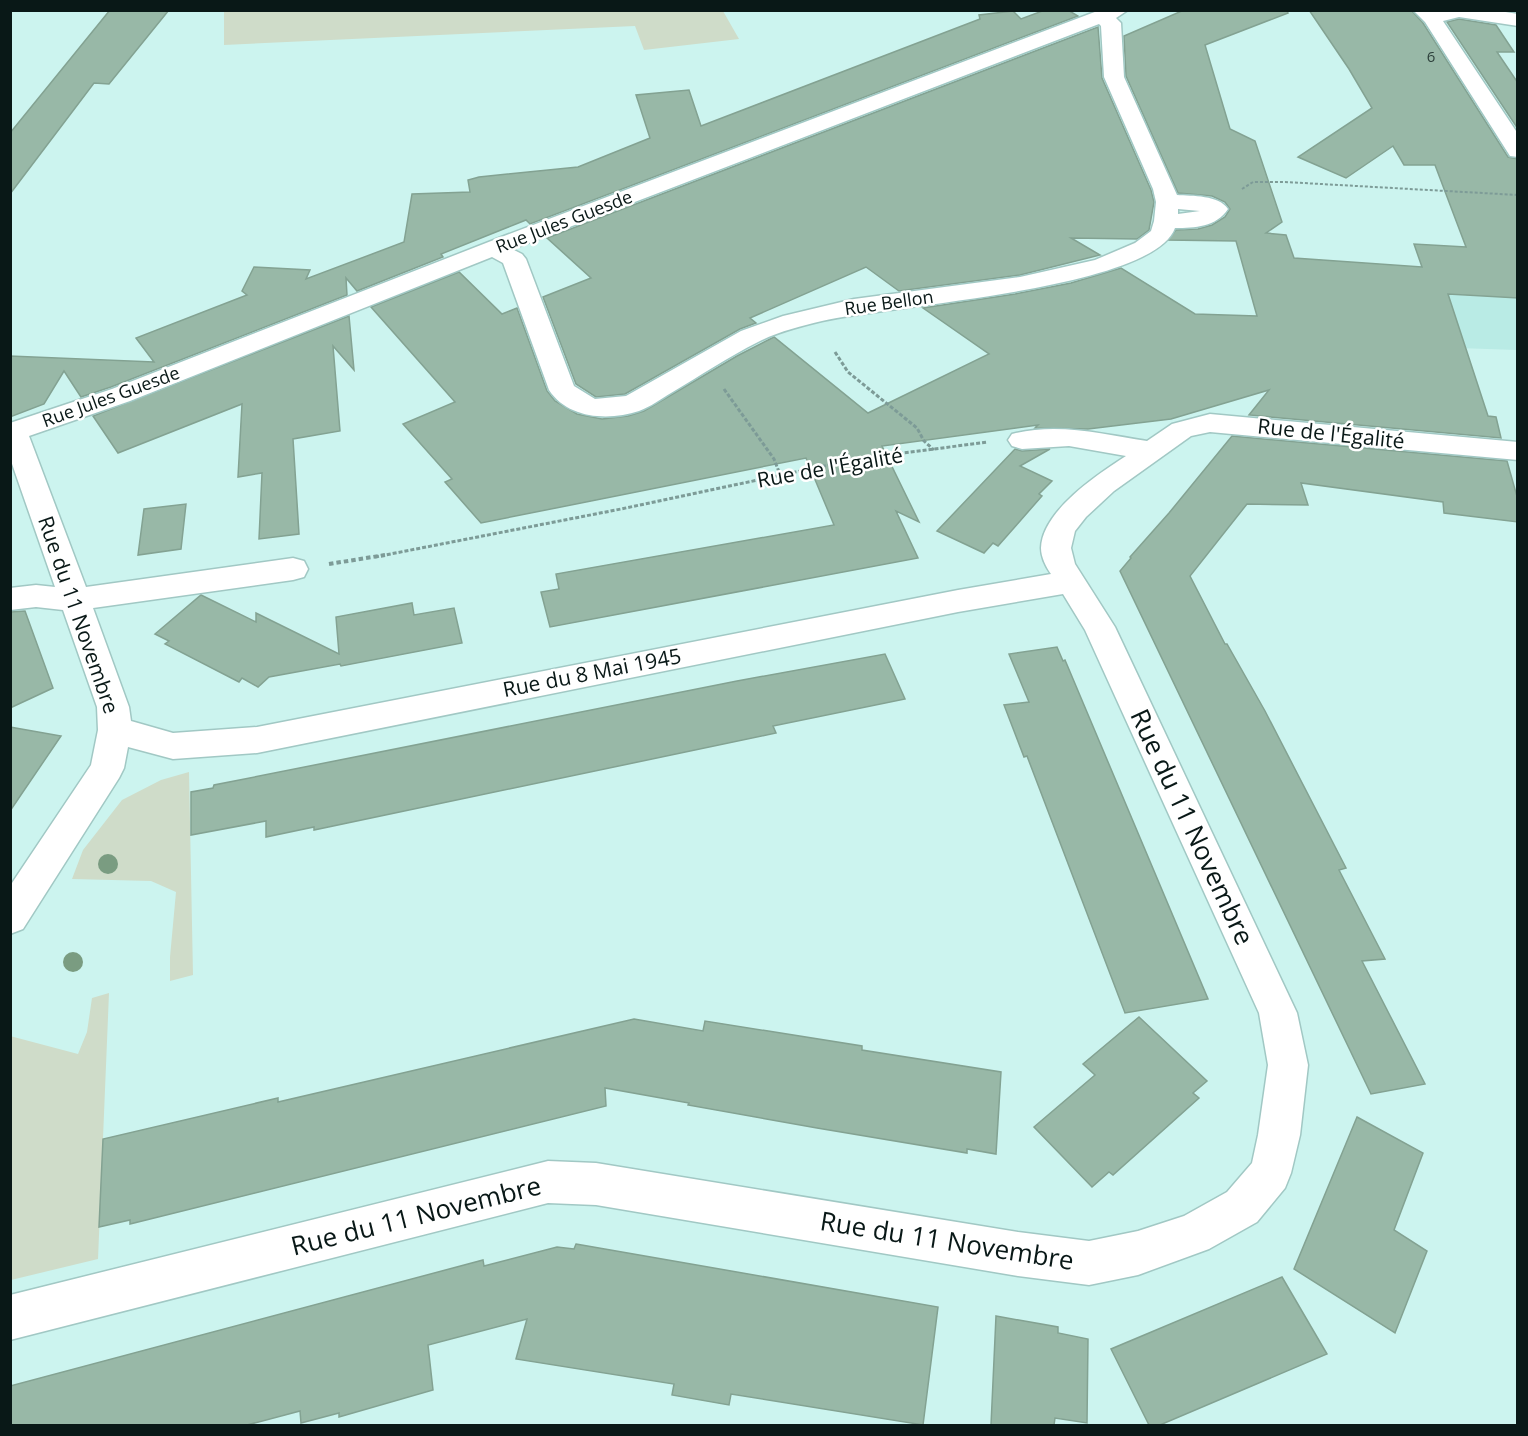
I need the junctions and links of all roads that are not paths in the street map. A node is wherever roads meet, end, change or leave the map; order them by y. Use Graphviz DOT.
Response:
graph roads {
  1 [pos="1459,11"];
  2 [pos="1110,14"];
  3 [pos="1427,14"];
  4 [pos="1518,20"];
  5 [pos="1518,151"];
  6 [pos="1217,208"];
  7 [pos="1164,219"];
  8 [pos="493,249"];
  9 [pos="12,433"];
  10 [pos="1022,440"];
  11 [pos="1151,451"];
  12 [pos="1518,451"];
  13 [pos="293,569"];
  14 [pos="1070,582"];
  15 [pos="10,599"];
  16 [pos="75,600"];
  17 [pos="115,730"];
  18 [pos="10,918"];
  19 [pos="10,1318"];
  1 -- 3 [label="street"];
  1 -- 4 [label="street"];
  2 -- 7 [label="street"];
  2 -- 8 [label="street, Rue Jules Guesde"];
  3 -- 5 [label="street"];
  6 -- 7 [label="street"];
  7 -- 8 [label="street, Rue Bellon"];
  8 -- 9 [label="street, Rue Jules Guesde"];
  9 -- 16 [label="street, Rue du 11 Novembre"];
  10 -- 11 [label="street"];
  11 -- 12 [label="street, Rue de l'Égalité"];
  11 -- 14 [label="street, Rue de l'Égalité"];
  13 -- 16 [label="street"];
  14 -- 17 [label="street, Rue du 8 Mai 1945"];
  14 -- 19 [label="street, Rue du 11 Novembre"];
  15 -- 16 [label="street"];
  16 -- 17 [label="street, Rue du 11 Novembre"];
  17 -- 18 [label="street, Rue du 11 Novembre"];
}
